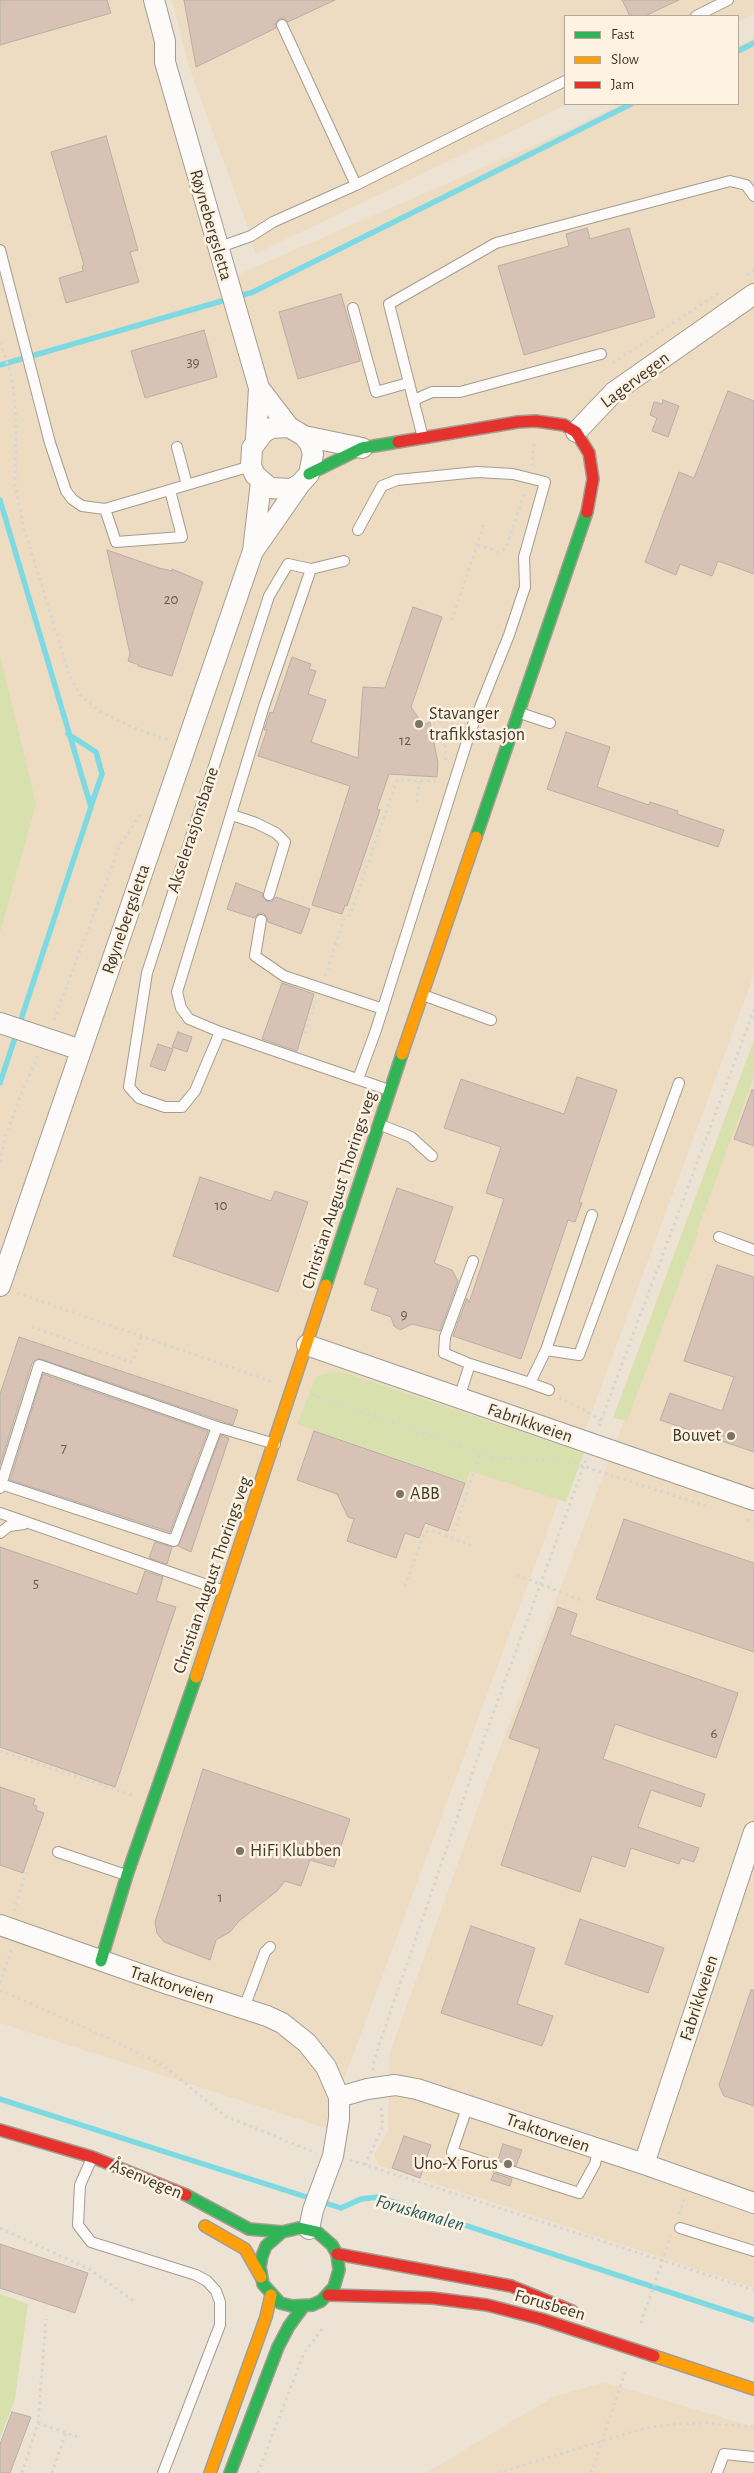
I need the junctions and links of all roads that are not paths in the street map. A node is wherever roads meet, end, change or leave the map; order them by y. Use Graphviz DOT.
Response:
graph roads {
  1 [pos="142,0"];
  2 [pos="154,0"];
  3 [pos="728,0"];
  4 [pos="698,15"];
  5 [pos="282,26"];
  6 [pos="165,62"];
  7 [pos="564,82"];
  8 [pos="356,185"];
  9 [pos="754,196"];
  10 [pos="217,248"];
  11 [pos="0,250"];
  12 [pos="754,294"];
  13 [pos="353,308"];
  14 [pos="601,354"];
  15 [pos="407,378"];
  16 [pos="259,388"];
  17 [pos="414,400"];
  18 [pos="297,432"];
  19 [pos="576,432"];
  20 [pos="256,439"];
  21 [pos="424,439"];
  22 [pos="177,447"];
  23 [pos="362,448"];
  24 [pos="256,474"];
  25 [pos="305,479"];
  26 [pos="187,485"];
  27 [pos="170,490"];
  28 [pos="105,509"];
  29 [pos="358,530"];
  30 [pos="252,551"];
  31 [pos="344,561"];
  32 [pos="311,569"];
  33 [pos="519,712"];
  34 [pos="550,723"];
  35 [pos="232,815"];
  36 [pos="269,895"];
  37 [pos="261,920"];
  38 [pos="422,995"];
  39 [pos="383,1009"];
  40 [pos="491,1020"];
  41 [pos="0,1023"];
  42 [pos="220,1032"];
  43 [pos="80,1050"];
  44 [pos="358,1079"];
  45 [pos="679,1083"];
  46 [pos="390,1091"];
  47 [pos="379,1124"];
  48 [pos="432,1156"];
  49 [pos="592,1215"];
  50 [pos="719,1238"];
  51 [pos="754,1250"];
  52 [pos="473,1261"];
  53 [pos="7,1289"];
  54 [pos="307,1345"];
  55 [pos="546,1350"];
  56 [pos="470,1364"];
  57 [pos="530,1383"];
  58 [pos="549,1390"];
  59 [pos="459,1398"];
  60 [pos="218,1427"];
  61 [pos="275,1444"];
  62 [pos="1,1486"];
  63 [pos="754,1500"];
  64 [pos="0,1513"];
  65 [pos="28,1523"];
  66 [pos="0,1533"];
  67 [pos="224,1591"];
  68 [pos="754,1832"];
  69 [pos="58,1852"];
  70 [pos="126,1876"];
  71 [pos="6,1921"];
  72 [pos="270,1947"];
  73 [pos="101,1961"];
  74 [pos="244,2008"];
  75 [pos="339,2097"];
  76 [pos="468,2105"];
  77 [pos="1,2131"];
  78 [pos="598,2150"];
  79 [pos="92,2157"];
  80 [pos="61,2161"];
  81 [pos="644,2164"];
  82 [pos="754,2203"];
  83 [pos="194,2220"];
  84 [pos="311,2220"];
  85 [pos="680,2228"];
  86 [pos="282,2232"];
  87 [pos="754,2251"];
  88 [pos="336,2254"];
  89 [pos="261,2277"];
  90 [pos="447,2286"];
  91 [pos="328,2295"];
  92 [pos="271,2296"];
  93 [pos="549,2304"];
  94 [pos="303,2307"];
  95 [pos="585,2316"];
  96 [pos="754,2389"];
  97 [pos="754,2457"];
  98 [pos="163,2473"];
  99 [pos="210,2473"];
  100 [pos="230,2473"];
  101 [pos="717,2473"];
  1 -- 6 [label="street, Røynebergsletta"];
  2 -- 6 [label="street, Røynebergsletta"];
  3 -- 4 [label="lane"];
  5 -- 8 [label="lane"];
  6 -- 10 [label="street, Røynebergsletta"];
  7 -- 8 [label="lane"];
  8 -- 10 [label="lane"];
  9 -- 15 [label="lane"];
  10 -- 16 [label="street, Røynebergsletta"];
  11 -- 28 [label="lane"];
  12 -- 19 [label="street, Lagervegen"];
  13 -- 15 [label="lane"];
  14 -- 17 [label="lane"];
  15 -- 17 [label="lane"];
  16 -- 18 [label="street, Røynebergsletta"];
  16 -- 20 [label="street, Røynebergsletta"];
  17 -- 21 [label="lane"];
  18 -- 20 [label="street"];
  18 -- 23 [label="street"];
  18 -- 25 [label="street"];
  19 -- 21 [label="street"];
  19 -- 33 [label="street, Christian August Thorings veg"];
  20 -- 24 [label="street"];
  21 -- 23 [label="street"];
  22 -- 26 [label="lane"];
  23 -- 25 [label="street"];
  24 -- 25 [label="street"];
  24 -- 26 [label="lane"];
  24 -- 30 [label="street, Røynebergsletta"];
  25 -- 30 [label="street, Røynebergsletta"];
  26 -- 27 [label="lane"];
  27 -- 28 [label="lane"];
  27 -- 28 [label="lane"];
  29 -- 39 [label="lane"];
  30 -- 43 [label="street, Røynebergsletta"];
  31 -- 32 [label="lane"];
  32 -- 35 [label="lane"];
  32 -- 42 [label="lane, Akselerasjonsbane"];
  33 -- 34 [label="lane"];
  33 -- 38 [label="street, Christian August Thorings veg"];
  35 -- 36 [label="lane"];
  35 -- 42 [label="lane"];
  37 -- 39 [label="lane"];
  38 -- 40 [label="lane"];
  38 -- 46 [label="street, Christian August Thorings veg"];
  39 -- 44 [label="lane"];
  41 -- 43 [label="street"];
  42 -- 44 [label="lane"];
  43 -- 53 [label="street, Røynebergsletta"];
  44 -- 46 [label="lane"];
  45 -- 55 [label="lane"];
  46 -- 47 [label="street, Christian August Thorings veg"];
  47 -- 48 [label="lane"];
  47 -- 54 [label="street, Christian August Thorings veg"];
  49 -- 55 [label="lane"];
  50 -- 51 [label="lane"];
  52 -- 56 [label="lane"];
  54 -- 59 [label="street, Fabrikkveien"];
  54 -- 61 [label="street, Christian August Thorings veg"];
  55 -- 57 [label="lane"];
  56 -- 57 [label="lane"];
  56 -- 59 [label="lane"];
  57 -- 58 [label="lane"];
  59 -- 63 [label="street, Fabrikkveien"];
  60 -- 61 [label="lane"];
  60 -- 62 [label="lane"];
  60 -- 62 [label="lane"];
  61 -- 67 [label="street, Christian August Thorings veg"];
  64 -- 65 [label="lane"];
  65 -- 66 [label="lane"];
  65 -- 67 [label="lane"];
  67 -- 70 [label="street, Christian August Thorings veg"];
  68 -- 81 [label="street, Fabrikkveien"];
  69 -- 70 [label="lane"];
  70 -- 73 [label="street, Christian August Thorings veg"];
  71 -- 73 [label="street, Traktorveien"];
  72 -- 74 [label="lane"];
  73 -- 74 [label="street, Traktorveien"];
  74 -- 75 [label="street, Traktorveien"];
  75 -- 76 [label="street, Traktorveien"];
  75 -- 84 [label="street, Traktorveien"];
  76 -- 78 [label="street, Traktorveien"];
  76 -- 78 [label="lane"];
  77 -- 79 [label="street, Åsenvegen"];
  77 -- 80 [label="street, Åsenvegen"];
  78 -- 81 [label="street, Traktorveien"];
  79 -- 86 [label="street, Åsenvegen"];
  79 -- 98 [label="lane"];
  81 -- 82 [label="street, Traktorveien"];
  83 -- 89 [label="street, Åsenvegen"];
  84 -- 86 [label="street"];
  84 -- 88 [label="street"];
  85 -- 87 [label="lane"];
  86 -- 89 [label="street"];
  88 -- 91 [label="street"];
  88 -- 93 [label="street, Forusbeen"];
  89 -- 92 [label="street"];
  90 -- 93 [label="street, Forusbeen"];
  91 -- 94 [label="street"];
  91 -- 96 [label="street, Forusbeen"];
  92 -- 94 [label="street"];
  92 -- 99 [label="street"];
  93 -- 95 [label="street, Forusbeen"];
  94 -- 100 [label="street"];
  97 -- 101 [label="lane"];
}
